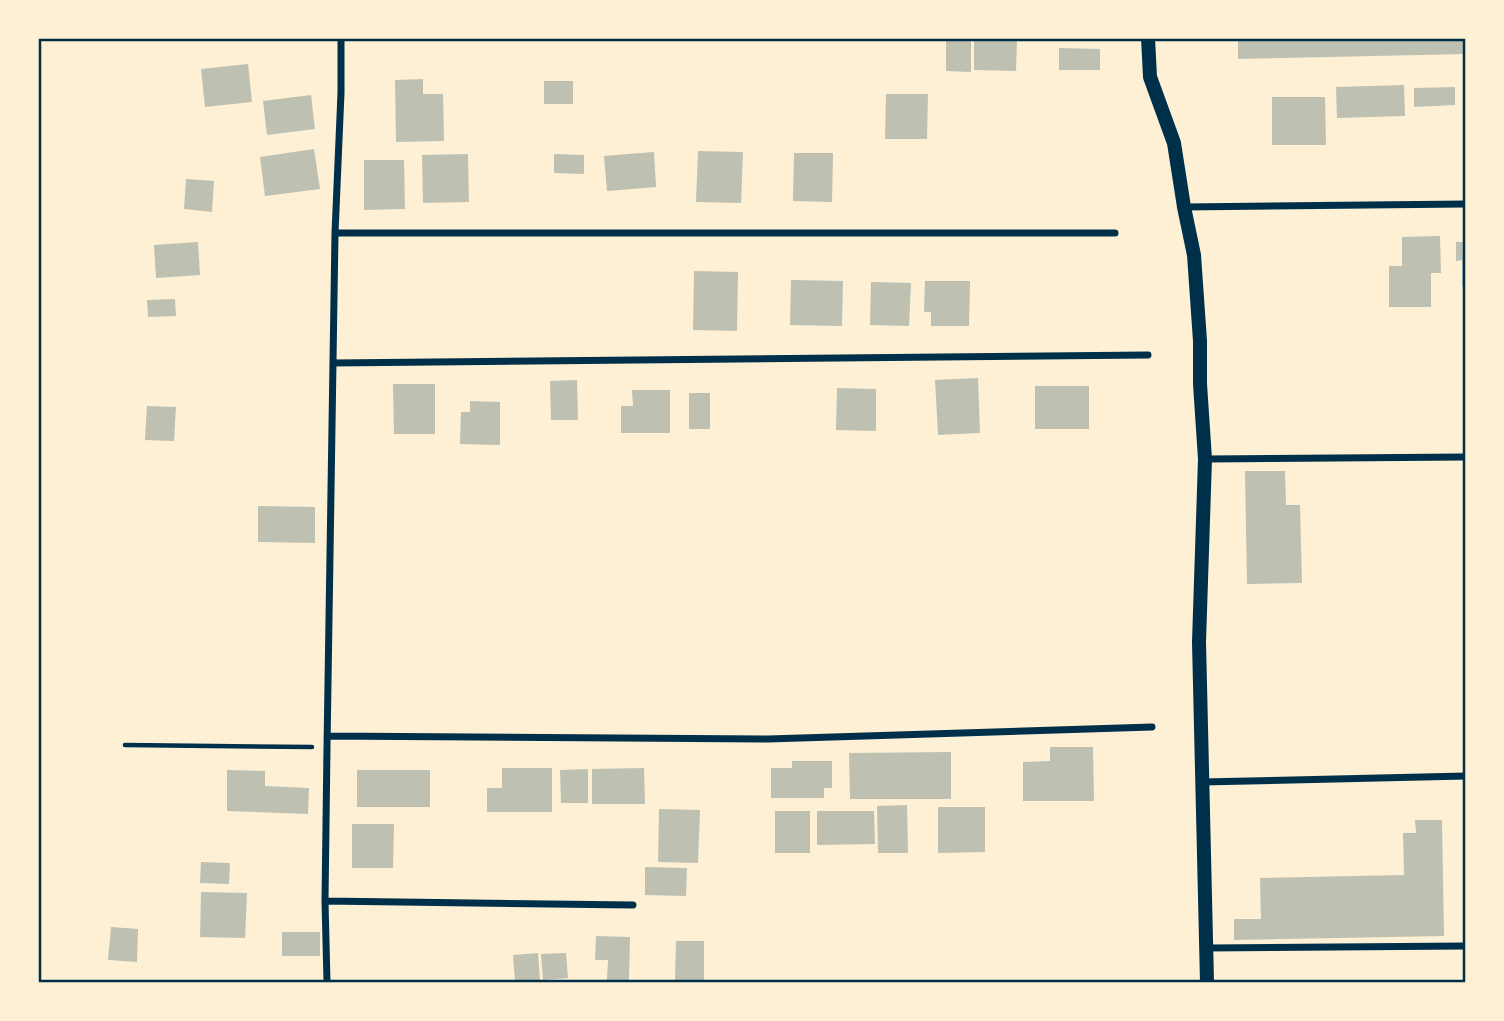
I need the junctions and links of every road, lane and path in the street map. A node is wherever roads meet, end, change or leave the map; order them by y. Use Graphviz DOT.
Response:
graph roads {
  1 [pos="341,38"];
  2 [pos="1148,38"];
  3 [pos="1465,204"];
  4 [pos="1184,207"];
  5 [pos="335,233"];
  6 [pos="1115,233"];
  7 [pos="1148,355"];
  8 [pos="333,363"];
  9 [pos="1465,457"];
  10 [pos="1205,459"];
  11 [pos="1152,727"];
  12 [pos="327,736"];
  13 [pos="125,745"];
  14 [pos="327,747"];
  15 [pos="1465,776"];
  16 [pos="1202,782"];
  17 [pos="326,901"];
  18 [pos="633,905"];
  19 [pos="1465,946"];
  20 [pos="1207,948"];
  21 [pos="327,982"];
  22 [pos="1207,982"];
  1 -- 5 [label="street"];
  2 -- 4 [label="main road"];
  3 -- 4 [label="street"];
  4 -- 10 [label="main road"];
  5 -- 6 [label="street"];
  5 -- 8 [label="street"];
  7 -- 8 [label="street"];
  8 -- 12 [label="street"];
  9 -- 10 [label="street"];
  10 -- 16 [label="main road"];
  11 -- 12 [label="street"];
  12 -- 14 [label="street"];
  13 -- 14 [label="path"];
  14 -- 17 [label="street"];
  15 -- 16 [label="street"];
  16 -- 20 [label="main road"];
  17 -- 18 [label="street"];
  17 -- 21 [label="street"];
  19 -- 20 [label="street"];
  20 -- 22 [label="main road"];
}
